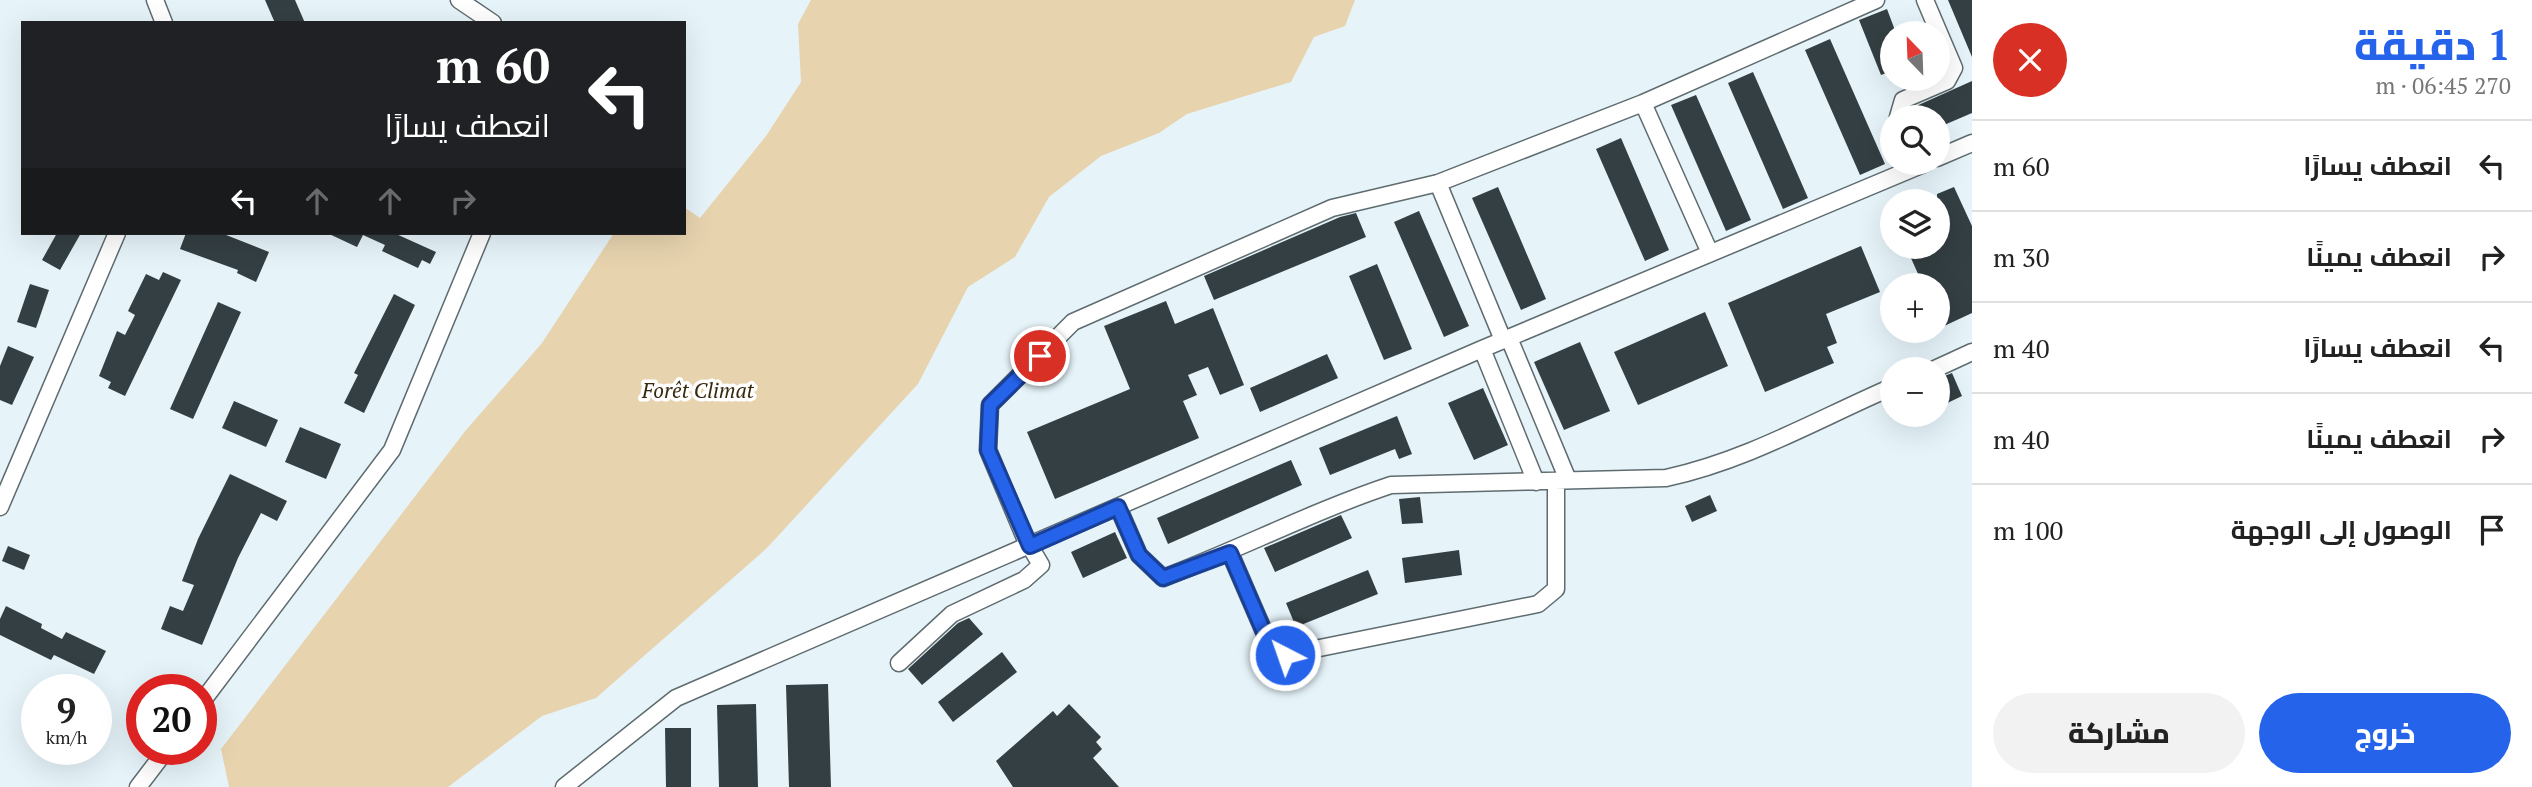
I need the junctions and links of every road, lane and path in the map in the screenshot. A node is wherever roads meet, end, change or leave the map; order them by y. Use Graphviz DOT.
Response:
graph roads {
  1 [pos="155,0"];
  2 [pos="459,0"];
  3 [pos="1876,0"];
  4 [pos="1925,0"];
  5 [pos="163,21"];
  6 [pos="490,21"];
  7 [pos="1643,103"];
  8 [pos="1902,105"];
  9 [pos="1972,143"];
  10 [pos="1950,152"];
  11 [pos="1893,175"];
  12 [pos="1438,183"];
  13 [pos="116,235"];
  14 [pos="481,235"];
  15 [pos="1710,253"];
  16 [pos="1506,339"];
  17 [pos="1482,349"];
  18 [pos="1972,352"];
  19 [pos="1950,362"];
  20 [pos="1880,392"];
  21 [pos="1562,481"];
  22 [pos="1536,482"];
  23 [pos="0,507"];
  24 [pos="1118,507"];
  25 [pos="1030,546"];
  26 [pos="1230,553"];
  27 [pos="899,663"];
  28 [pos="217,682"];
  29 [pos="155,765"];
  30 [pos="138,787"];
  31 [pos="564,787"];
  1 -- 5 [label="street"];
  2 -- 6 [label="street"];
  3 -- 7 [label="street"];
  4 -- 8 [label="street"];
  7 -- 12 [label="street"];
  7 -- 15 [label="street"];
  9 -- 10 [label="street"];
  11 -- 15 [label="street"];
  12 -- 16 [label="street"];
  12 -- 25 [label="street"];
  13 -- 23 [label="street"];
  14 -- 28 [label="street"];
  15 -- 16 [label="street"];
  16 -- 17 [label="street"];
  16 -- 21 [label="street"];
  17 -- 22 [label="street"];
  17 -- 24 [label="street"];
  18 -- 19 [label="street"];
  20 -- 21 [label="street"];
  21 -- 22 [label="street"];
  21 -- 26 [label="street"];
  22 -- 26 [label="street"];
  24 -- 25 [label="street"];
  24 -- 26 [label="street"];
  25 -- 27 [label="street"];
  25 -- 31 [label="street"];
  29 -- 30 [label="street"];
}
